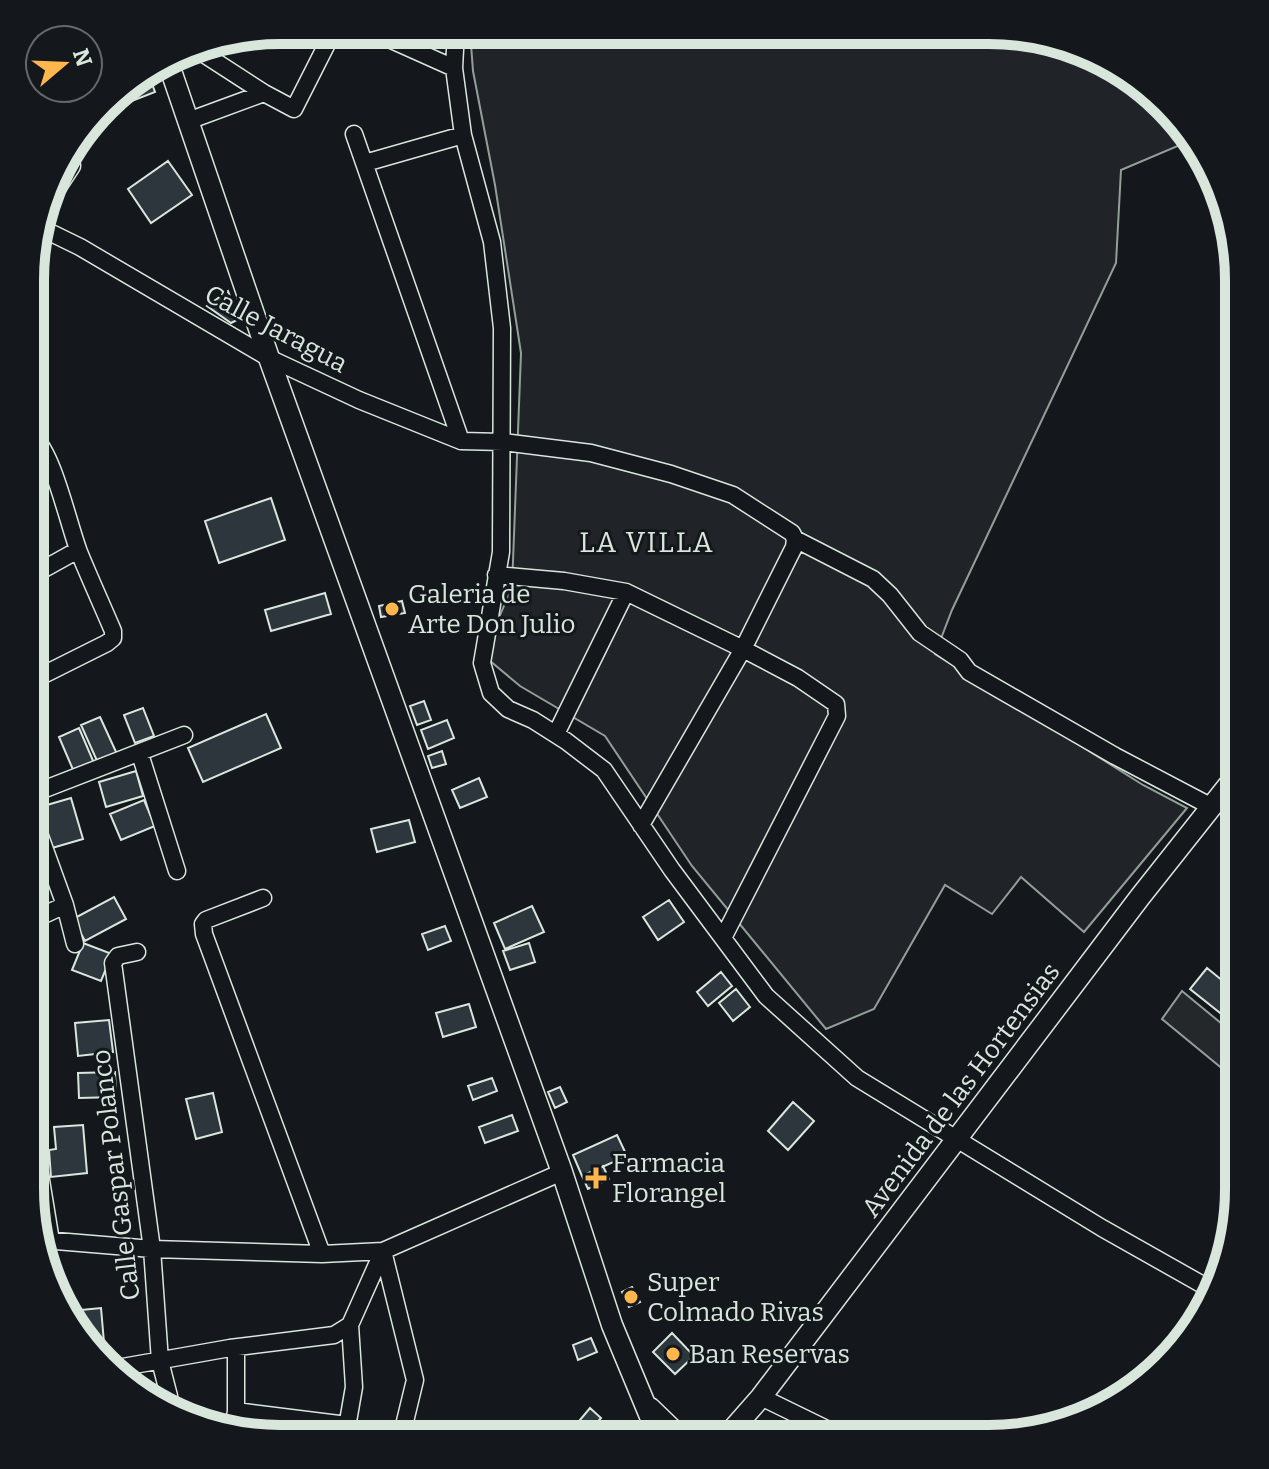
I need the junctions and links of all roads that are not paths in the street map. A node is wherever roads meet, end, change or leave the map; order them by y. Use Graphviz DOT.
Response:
graph roads {
  1 [pos="327,44"];
  2 [pos="400,44"];
  3 [pos="455,44"];
  4 [pos="207,56"];
  5 [pos="454,68"];
  6 [pos="171,71"];
  7 [pos="264,93"];
  8 [pos="188,121"];
  9 [pos="354,134"];
  10 [pos="463,135"];
  11 [pos="365,163"];
  12 [pos="49,232"];
  13 [pos="269,358"];
  14 [pos="461,441"];
  15 [pos="503,442"];
  16 [pos="44,453"];
  17 [pos="795,539"];
  18 [pos="78,550"];
  19 [pos="44,569"];
  20 [pos="496,575"];
  21 [pos="626,592"];
  22 [pos="743,649"];
  23 [pos="44,674"];
  24 [pos="556,734"];
  25 [pos="184,735"];
  26 [pos="140,754"];
  27 [pos="44,790"];
  28 [pos="1224,791"];
  29 [pos="1212,807"];
  30 [pos="641,825"];
  31 [pos="44,847"];
  32 [pos="177,871"];
  33 [pos="263,898"];
  34 [pos="65,905"];
  35 [pos="44,915"];
  36 [pos="723,938"];
  37 [pos="75,944"];
  38 [pos="137,952"];
  39 [pos="957,1139"];
  40 [pos="562,1172"];
  41 [pos="50,1241"];
  42 [pos="152,1249"];
  43 [pos="383,1251"];
  44 [pos="322,1254"];
  45 [pos="1204,1286"];
  46 [pos="350,1325"];
  47 [pos="236,1348"];
  48 [pos="160,1361"];
  49 [pos="125,1367"];
  50 [pos="169,1396"];
  51 [pos="761,1397"];
  52 [pos="645,1402"];
  53 [pos="236,1411"];
  54 [pos="234,1420"];
  55 [pos="303,1424"];
  56 [pos="347,1424"];
  57 [pos="404,1424"];
  58 [pos="647,1424"];
  59 [pos="654,1424"];
  60 [pos="667,1424"];
  61 [pos="737,1424"];
  62 [pos="816,1424"];
  1 -- 7 [label="street"];
  2 -- 5 [label="street"];
  3 -- 5 [label="street"];
  4 -- 7 [label="street"];
  5 -- 10 [label="street"];
  6 -- 8 [label="main road"];
  7 -- 8 [label="street"];
  8 -- 13 [label="main road"];
  9 -- 11 [label="street"];
  10 -- 11 [label="street"];
  10 -- 15 [label="street"];
  11 -- 14 [label="street"];
  12 -- 13 [label="street, Calle Jaragua"];
  13 -- 14 [label="street, Calle Jaragua"];
  13 -- 40 [label="main road"];
  14 -- 15 [label="street, Calle Jaragua"];
  15 -- 17 [label="street, Calle Jaragua"];
  15 -- 20 [label="street"];
  16 -- 18 [label="street"];
  17 -- 22 [label="street"];
  17 -- 29 [label="street, Calle Jaragua"];
  18 -- 19 [label="street"];
  18 -- 23 [label="street"];
  20 -- 21 [label="street"];
  20 -- 24 [label="street"];
  21 -- 22 [label="street"];
  21 -- 24 [label="street"];
  22 -- 30 [label="street"];
  22 -- 36 [label="street"];
  24 -- 30 [label="street"];
  25 -- 26 [label="street"];
  26 -- 27 [label="street"];
  26 -- 32 [label="street"];
  28 -- 29 [label="main road, Avenida de las Hortensias"];
  29 -- 39 [label="main road, Avenida de las Hortensias"];
  30 -- 36 [label="street"];
  31 -- 34 [label="street"];
  33 -- 44 [label="street"];
  34 -- 35 [label="street"];
  34 -- 37 [label="street"];
  36 -- 39 [label="street"];
  38 -- 42 [label="street, Calle Gaspar Polanco"];
  39 -- 45 [label="street"];
  39 -- 51 [label="main road, Avenida de las Hortensias"];
  40 -- 43 [label="street"];
  40 -- 52 [label="main road"];
  41 -- 42 [label="street"];
  42 -- 44 [label="street"];
  42 -- 48 [label="street, Calle Gaspar Polanco"];
  43 -- 44 [label="street"];
  43 -- 46 [label="street"];
  43 -- 57 [label="street"];
  46 -- 47 [label="street"];
  46 -- 56 [label="street"];
  47 -- 48 [label="street"];
  47 -- 53 [label="street"];
  48 -- 49 [label="street"];
  48 -- 50 [label="street, Calle Gaspar Polanco"];
  51 -- 61 [label="main road, Avenida de las Hortensias"];
  51 -- 62 [label="street"];
  52 -- 58 [label="main road"];
  52 -- 59 [label="main road"];
  52 -- 60 [label="main road"];
  53 -- 54 [label="street"];
  53 -- 55 [label="street"];
}
